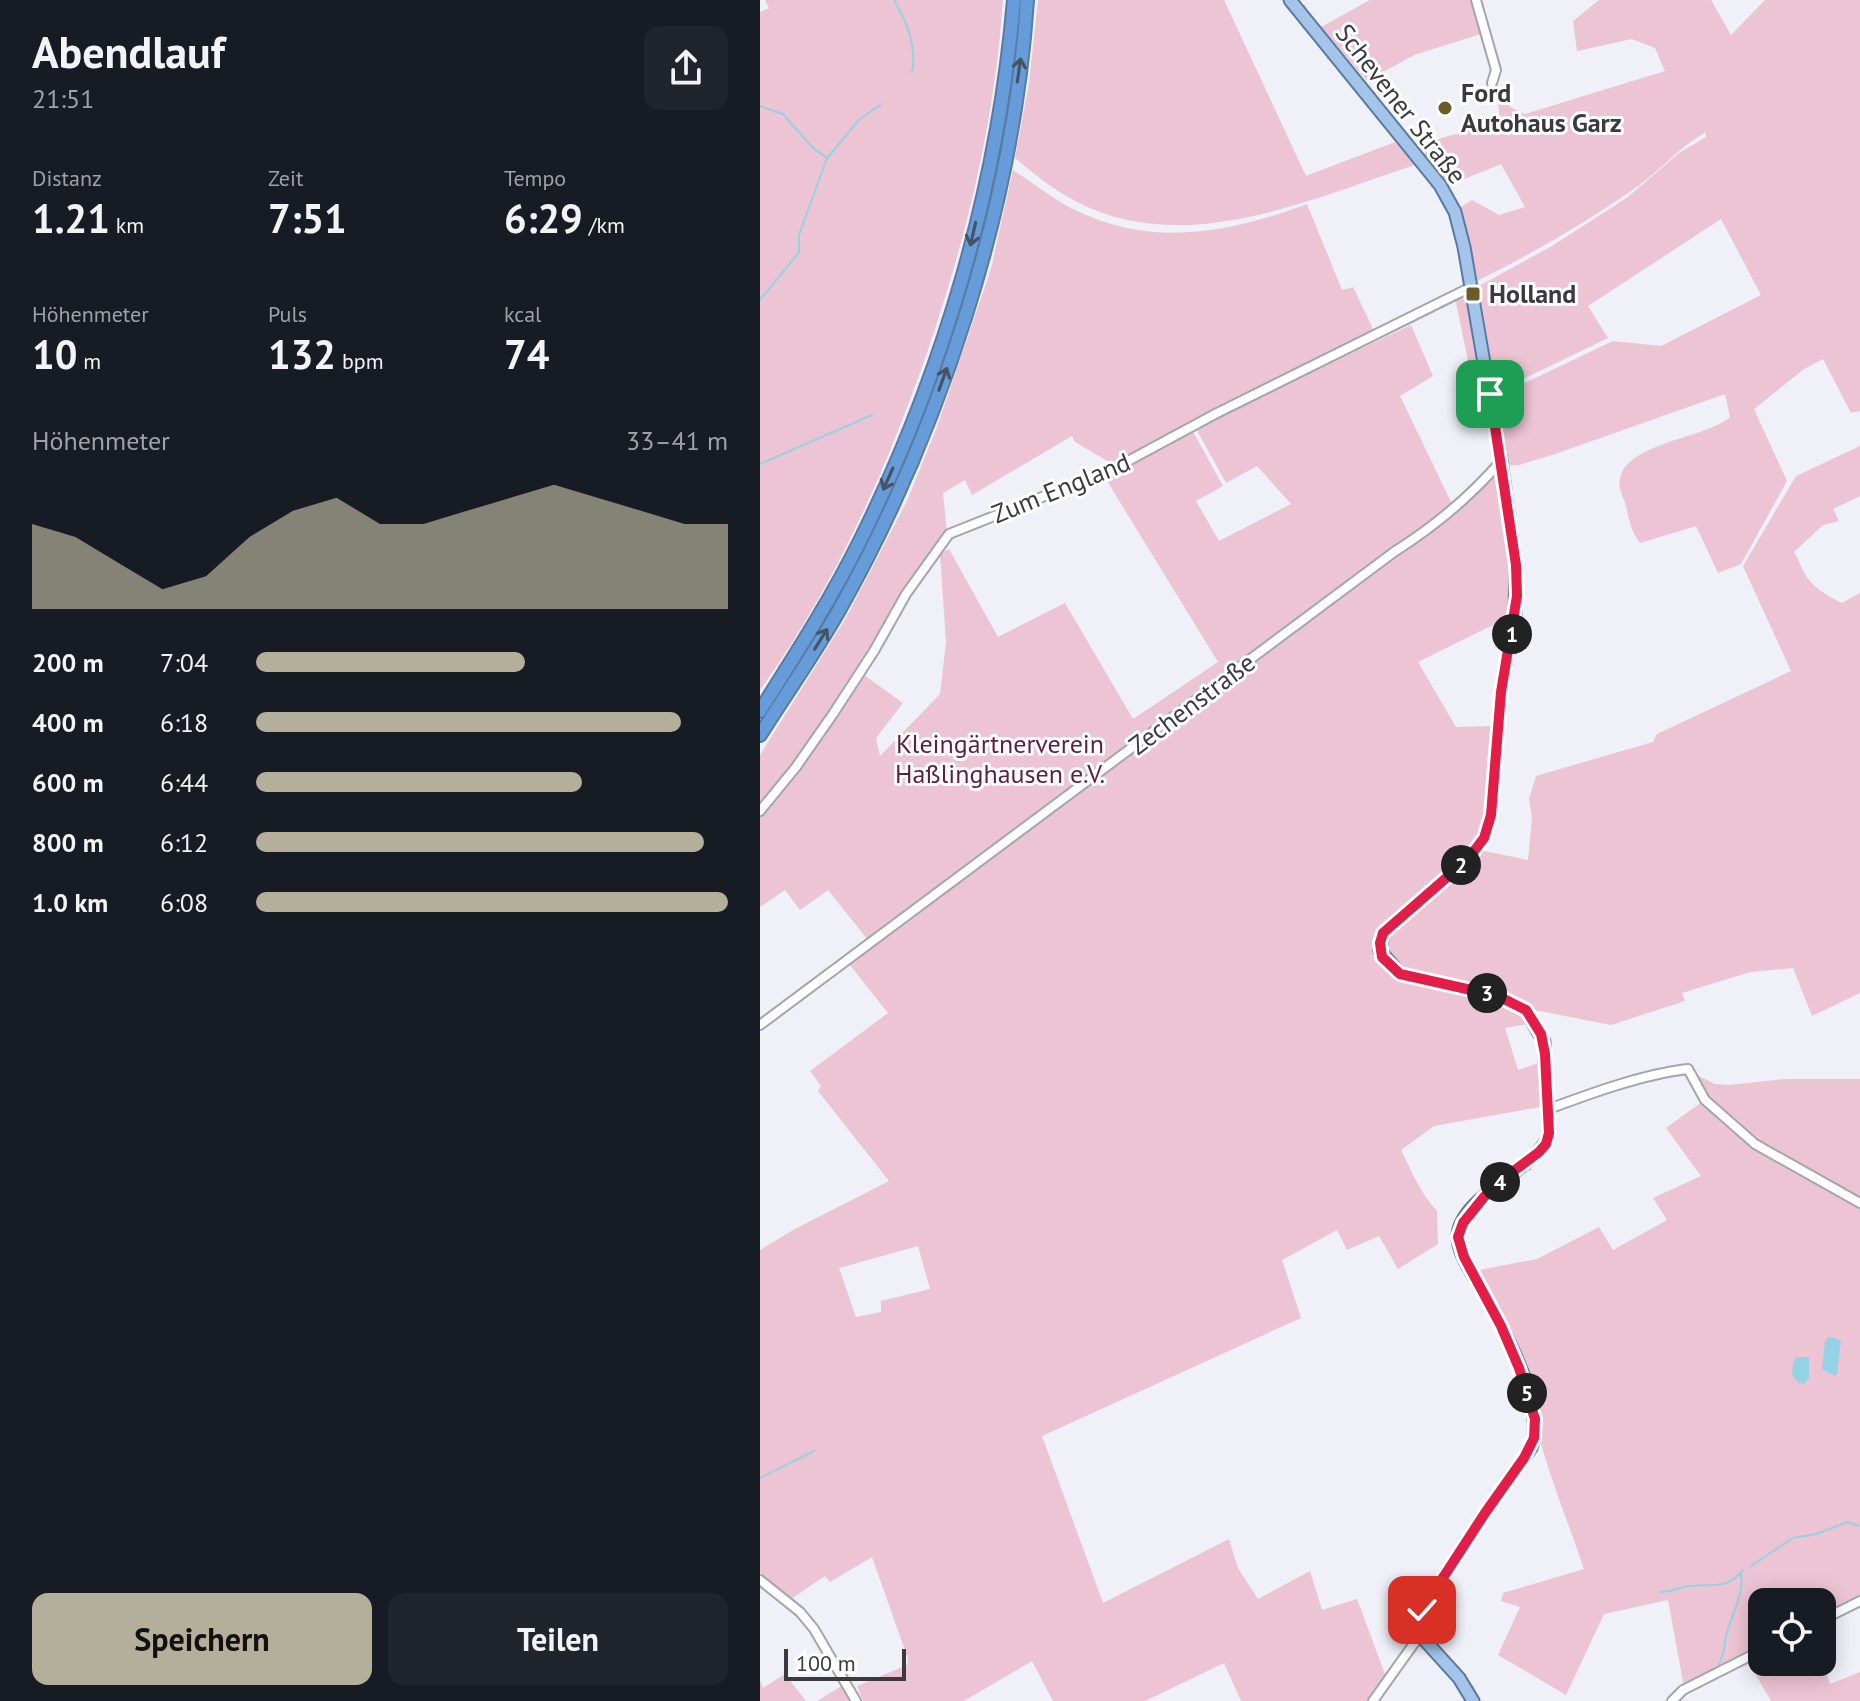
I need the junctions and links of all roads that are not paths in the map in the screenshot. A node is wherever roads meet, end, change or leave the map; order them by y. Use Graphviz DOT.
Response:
graph roads {
  1 [pos="1014,0"];
  2 [pos="1027,0"];
  3 [pos="1290,0"];
  4 [pos="1476,0"];
  5 [pos="1492,83"];
  6 [pos="1471,287"];
  7 [pos="1501,461"];
  8 [pos="760,711"];
  9 [pos="760,735"];
  10 [pos="760,811"];
  11 [pos="760,1025"];
  12 [pos="1546,1110"];
  13 [pos="1860,1203"];
  14 [pos="760,1580"];
  15 [pos="1860,1601"];
  16 [pos="1836,1613"];
  17 [pos="1420,1635"];
  18 [pos="1748,1657"];
  19 [pos="856,1701"];
  20 [pos="1373,1701"];
  21 [pos="1473,1701"];
  22 [pos="1672,1701"];
  1 -- 8 [label="highway, one-way"];
  9 -- 2 [label="highway, one-way"];
  3 -- 6 [label="main road, Schevener Straße"];
  4 -- 5 [label="street"];
  6 -- 7 [label="main road, Schevener Straße"];
  6 -- 10 [label="street, Zum England"];
  7 -- 11 [label="street, Zechenstraße"];
  7 -- 12 [label="main road, Schevener Straße"];
  12 -- 13 [label="street"];
  12 -- 17 [label="main road, Schevener Straße"];
  14 -- 19 [label="street"];
  15 -- 16 [label="street"];
  17 -- 20 [label="street"];
  17 -- 21 [label="main road"];
  18 -- 22 [label="street"];
}
